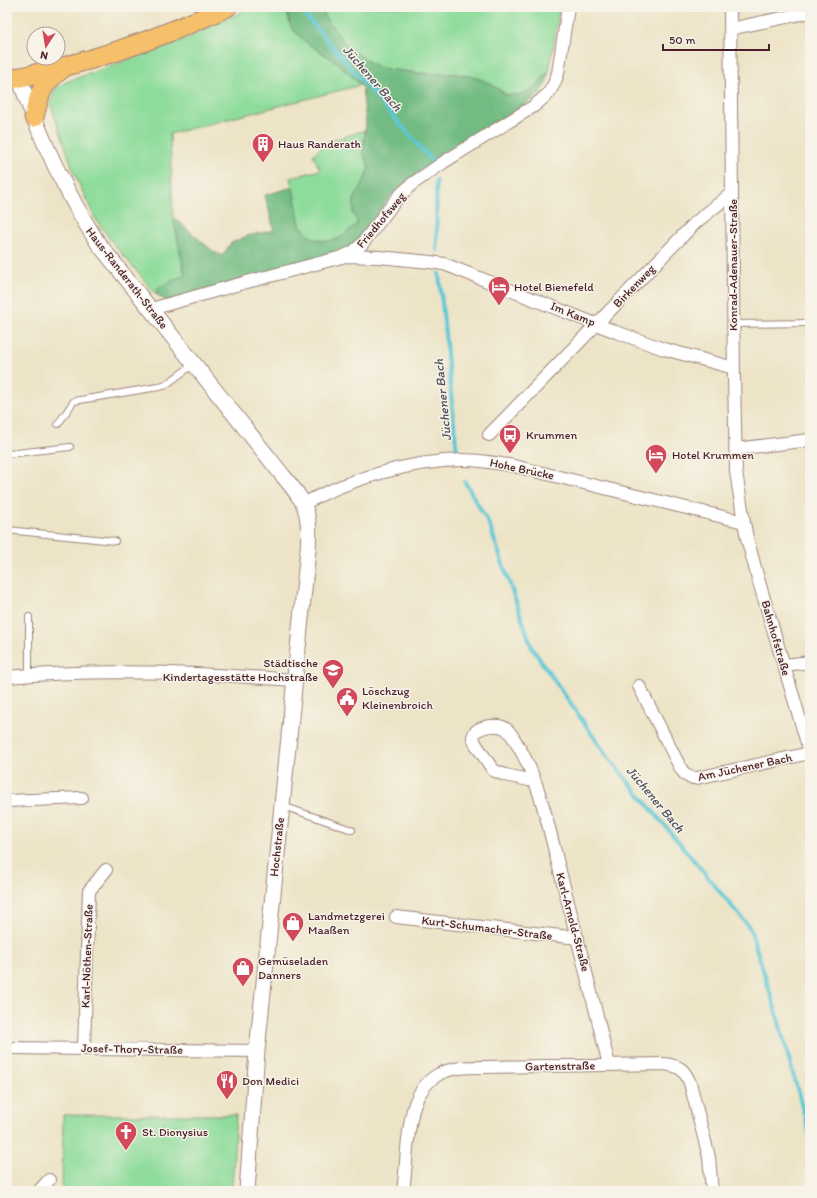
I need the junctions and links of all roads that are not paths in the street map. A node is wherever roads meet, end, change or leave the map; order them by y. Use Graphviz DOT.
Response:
graph roads {
  1 [pos="227,7"];
  2 [pos="568,7"];
  3 [pos="730,7"];
  4 [pos="810,12"];
  5 [pos="730,29"];
  6 [pos="64,67"];
  7 [pos="13,79"];
  8 [pos="34,117"];
  9 [pos="732,193"];
  10 [pos="342,257"];
  11 [pos="151,309"];
  12 [pos="810,323"];
  13 [pos="598,324"];
  14 [pos="733,324"];
  15 [pos="194,364"];
  16 [pos="734,368"];
  17 [pos="58,424"];
  18 [pos="490,435"];
  19 [pos="810,440"];
  20 [pos="70,447"];
  21 [pos="735,449"];
  22 [pos="7,454"];
  23 [pos="303,504"];
  24 [pos="744,522"];
  25 [pos="7,530"];
  26 [pos="115,541"];
  27 [pos="29,617"];
  28 [pos="810,662"];
  29 [pos="784,665"];
  30 [pos="29,675"];
  31 [pos="7,678"];
  32 [pos="295,680"];
  33 [pos="639,686"];
  34 [pos="810,753"];
  35 [pos="534,781"];
  36 [pos="82,798"];
  37 [pos="7,801"];
  38 [pos="281,806"];
  39 [pos="352,830"];
  40 [pos="106,870"];
  41 [pos="396,917"];
  42 [pos="578,938"];
  43 [pos="7,1048"];
  44 [pos="84,1048"];
  45 [pos="256,1050"];
  46 [pos="609,1065"];
  47 [pos="49,1180"];
  48 [pos="39,1191"];
  49 [pos="247,1191"];
  50 [pos="403,1191"];
  51 [pos="712,1191"];
  1 -- 6 [label="main road"];
  2 -- 10 [label="street, Friedhofsweg"];
  3 -- 5 [label="street, Konrad-Adenauer-Straße"];
  4 -- 5 [label="street"];
  5 -- 9 [label="street, Konrad-Adenauer-Straße"];
  6 -- 7 [label="main road"];
  6 -- 8 [label="main road"];
  7 -- 8 [label="street, Haus-Randerath-Straße"];
  8 -- 11 [label="street, Haus-Randerath-Straße"];
  9 -- 13 [label="street, Birkenweg"];
  9 -- 14 [label="street, Konrad-Adenauer-Straße"];
  10 -- 11 [label="street, Friedhofsweg"];
  10 -- 13 [label="street, Im Kamp"];
  11 -- 15 [label="street, Haus-Randerath-Straße"];
  12 -- 14 [label="lane"];
  13 -- 16 [label="street, Im Kamp"];
  13 -- 18 [label="street, Birkenweg"];
  14 -- 16 [label="street, Konrad-Adenauer-Straße"];
  15 -- 17 [label="lane"];
  15 -- 23 [label="street, Haus-Randerath-Straße"];
  16 -- 21 [label="street, Konrad-Adenauer-Straße"];
  19 -- 21 [label="street"];
  20 -- 22 [label="lane"];
  21 -- 24 [label="street, Konrad-Adenauer-Straße"];
  23 -- 24 [label="street, Hohe Brücke"];
  23 -- 32 [label="street, Hochstraße"];
  24 -- 29 [label="street, Bahnhofstraße"];
  25 -- 26 [label="lane"];
  27 -- 30 [label="lane"];
  28 -- 29 [label="street"];
  29 -- 34 [label="street, Bahnhofstraße"];
  30 -- 31 [label="street"];
  30 -- 32 [label="street"];
  32 -- 38 [label="street, Hochstraße"];
  33 -- 34 [label="street, Am Jüchener Bach"];
  35 -- 35 [label="street, Karl-Arnold-Straße"];
  35 -- 42 [label="street, Karl-Arnold-Straße"];
  36 -- 37 [label="street"];
  38 -- 39 [label="lane"];
  38 -- 45 [label="street, Hochstraße"];
  40 -- 44 [label="street, Karl-Nöthen-Straße"];
  41 -- 42 [label="street, Kurt-Schumacher-Straße"];
  42 -- 46 [label="street, Karl-Arnold-Straße"];
  43 -- 44 [label="street, Josef-Thory-Straße"];
  44 -- 45 [label="street, Josef-Thory-Straße"];
  45 -- 49 [label="street, Hochstraße"];
  46 -- 50 [label="street, Gartenstraße"];
  46 -- 51 [label="street, Gartenstraße"];
  47 -- 48 [label="street"];
}
